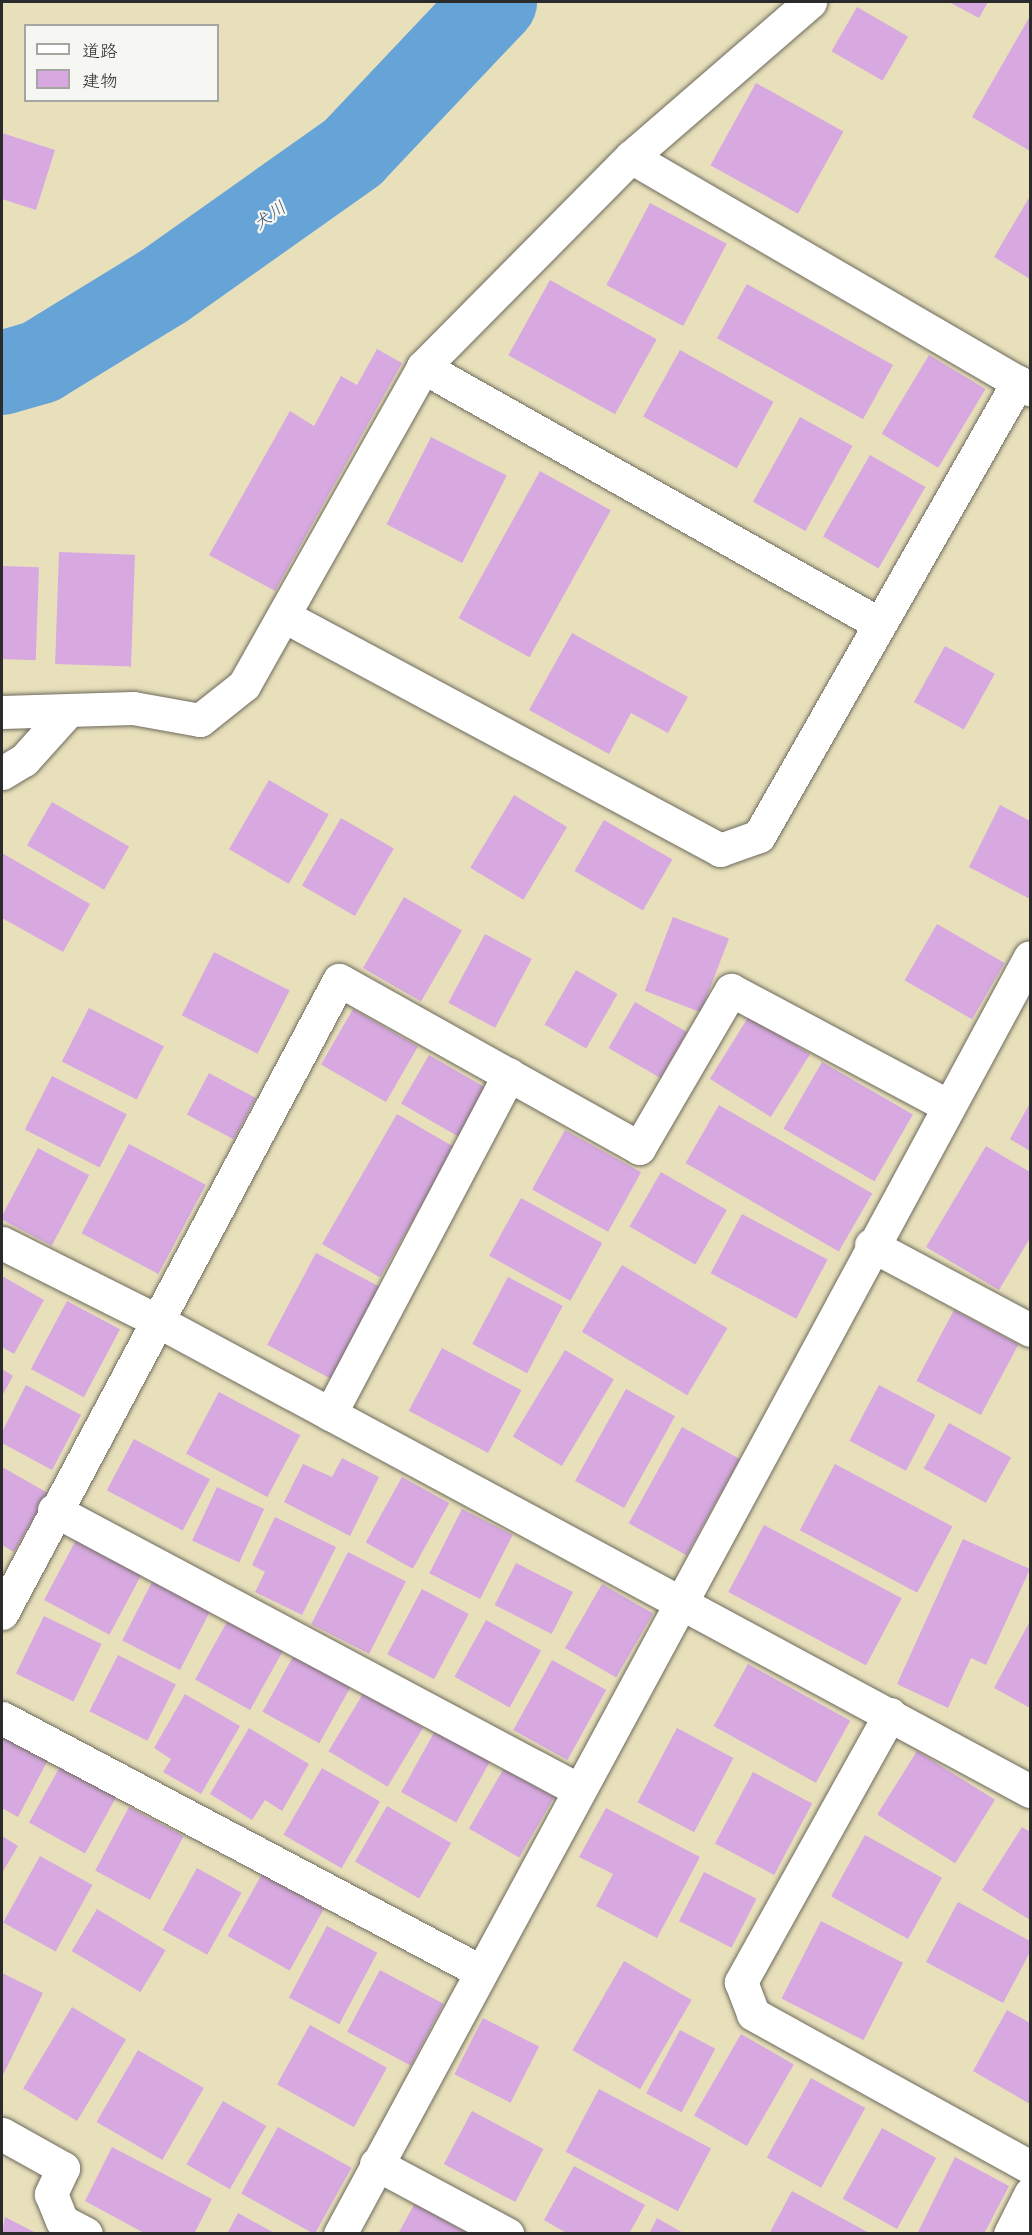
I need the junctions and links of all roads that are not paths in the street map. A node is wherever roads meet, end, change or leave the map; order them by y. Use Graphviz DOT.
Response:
graph roads {
  1 [pos="810,2"];
  2 [pos="631,157"];
  3 [pos="423,367"];
  4 [pos="1024,385"];
  5 [pos="284,616"];
  6 [pos="878,623"];
  7 [pos="2,712"];
  8 [pos="68,712"];
  9 [pos="2,773"];
  10 [pos="1030,957"];
  11 [pos="509,1074"];
  12 [pos="946,1105"];
  13 [pos="2,1243"];
  14 [pos="871,1245"];
  15 [pos="154,1318"];
  16 [pos="1030,1330"];
  17 [pos="330,1414"];
  18 [pos="54,1510"];
  19 [pos="680,1599"];
  20 [pos="2,1613"];
  21 [pos="890,1714"];
  22 [pos="2,1718"];
  23 [pos="577,1789"];
  24 [pos="1030,1791"];
  25 [pos="480,1971"];
  26 [pos="2,2134"];
  27 [pos="376,2164"];
  28 [pos="1030,2167"];
  29 [pos="1030,2194"];
  30 [pos="86,2234"];
  31 [pos="340,2234"];
  32 [pos="507,2234"];
  33 [pos="1010,2234"];
  1 -- 2 [label="lane"];
  2 -- 3 [label="lane"];
  2 -- 4 [label="lane"];
  3 -- 5 [label="lane"];
  3 -- 6 [label="lane"];
  4 -- 6 [label="lane"];
  5 -- 6 [label="lane"];
  5 -- 8 [label="lane"];
  7 -- 8 [label="lane"];
  8 -- 9 [label="lane"];
  10 -- 12 [label="lane"];
  11 -- 12 [label="lane"];
  11 -- 15 [label="lane"];
  11 -- 17 [label="lane"];
  12 -- 14 [label="lane"];
  13 -- 15 [label="lane"];
  14 -- 16 [label="lane"];
  14 -- 19 [label="lane"];
  15 -- 17 [label="lane"];
  15 -- 18 [label="lane"];
  17 -- 19 [label="lane"];
  18 -- 20 [label="lane"];
  18 -- 23 [label="lane"];
  19 -- 21 [label="lane"];
  19 -- 23 [label="lane"];
  21 -- 24 [label="lane"];
  21 -- 28 [label="lane"];
  22 -- 25 [label="lane"];
  23 -- 25 [label="lane"];
  25 -- 27 [label="lane"];
  26 -- 30 [label="lane"];
  27 -- 31 [label="lane"];
  27 -- 32 [label="lane"];
  29 -- 33 [label="lane"];
}
